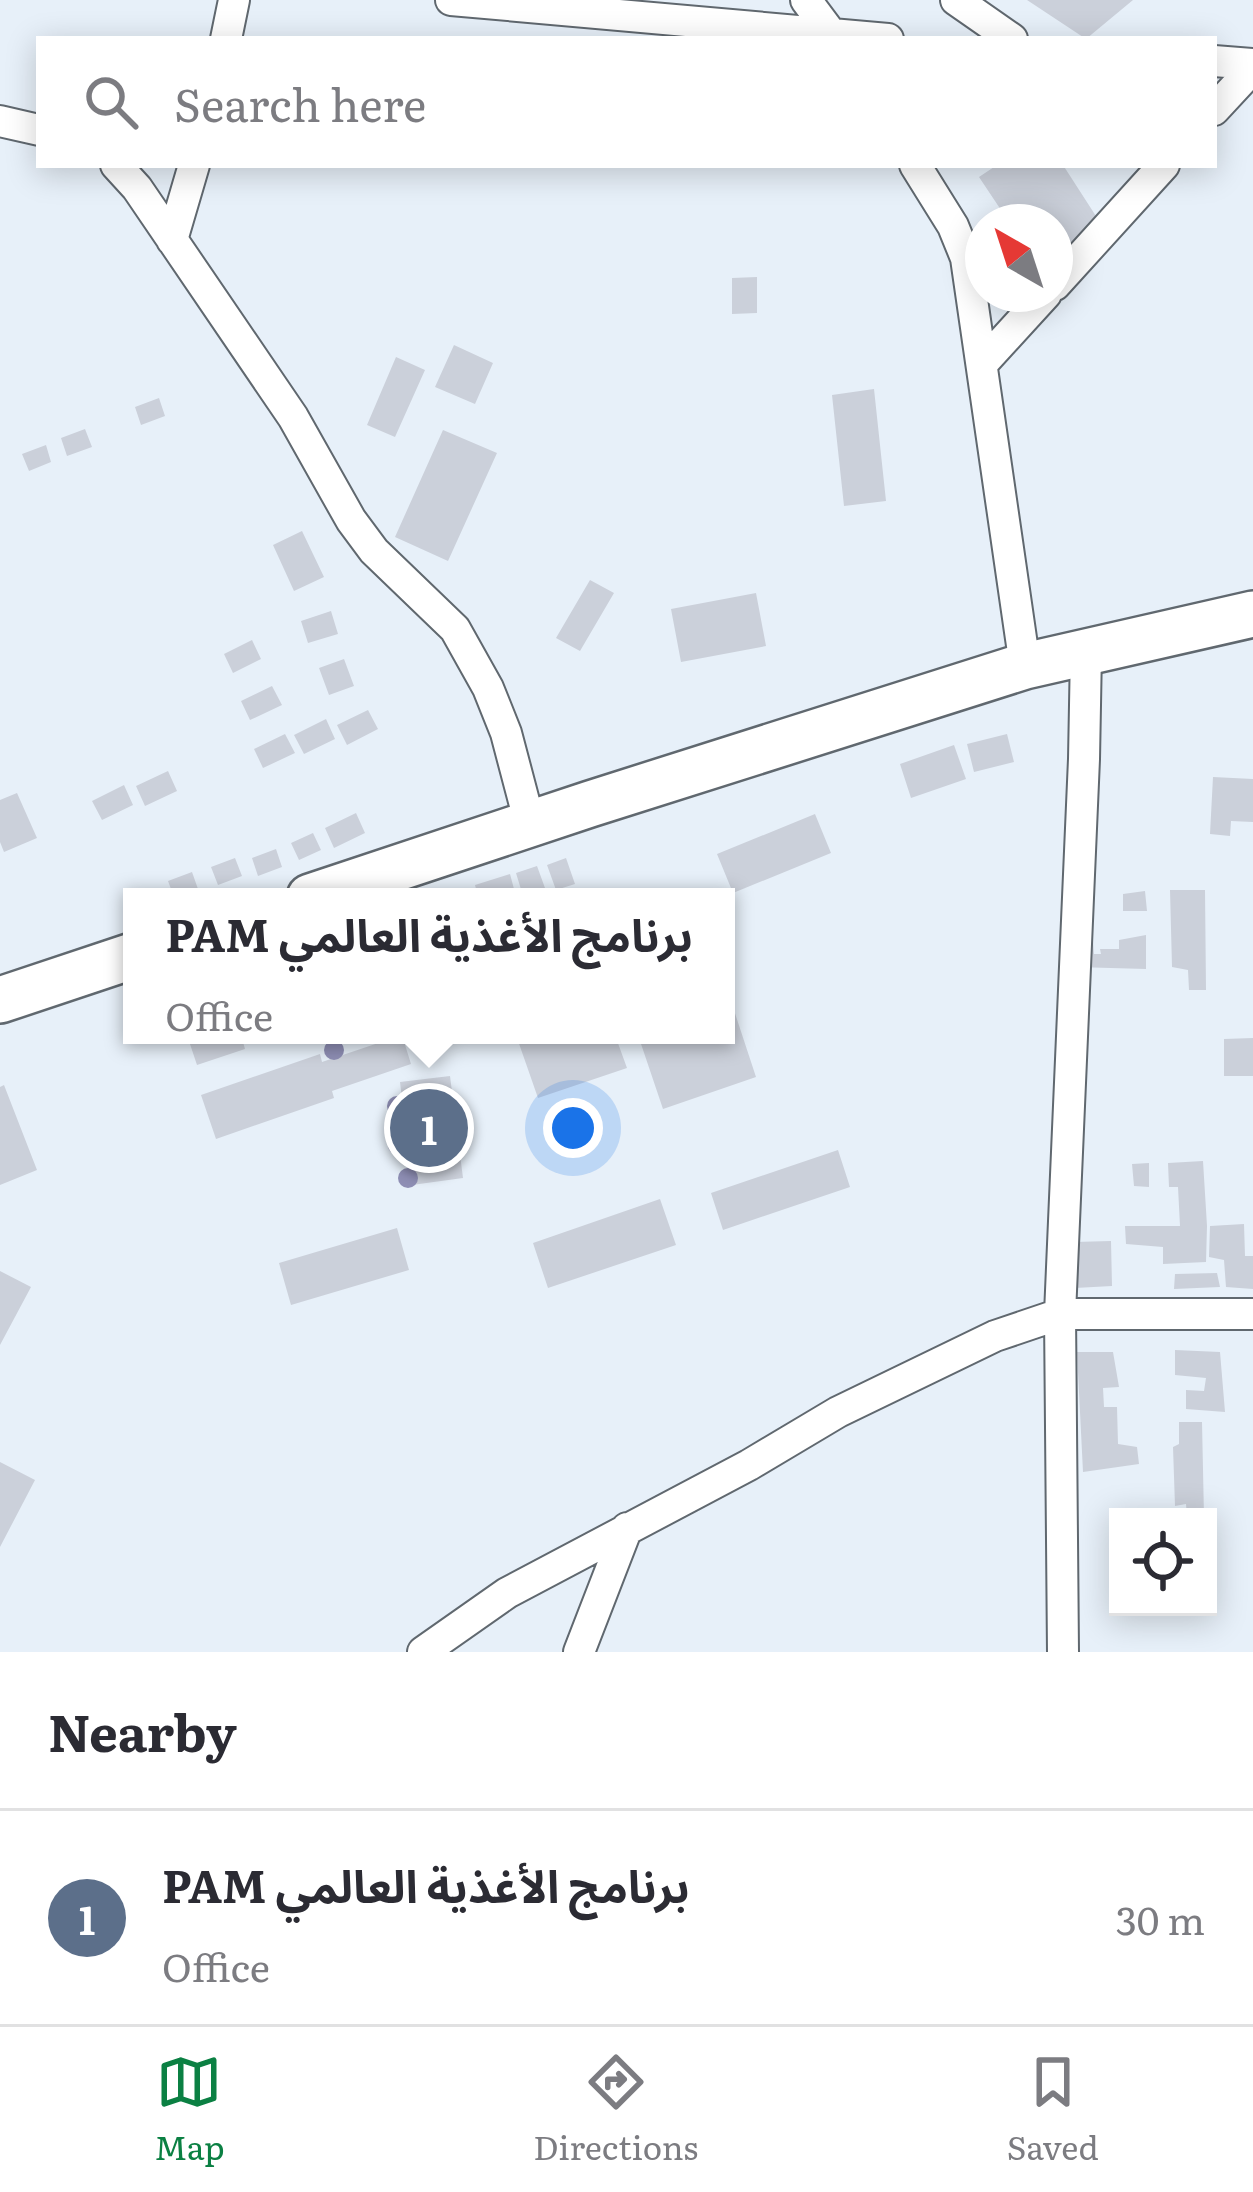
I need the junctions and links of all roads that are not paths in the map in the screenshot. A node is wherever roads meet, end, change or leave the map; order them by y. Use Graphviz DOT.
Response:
graph roads {
  1 [pos="235,0"];
  2 [pos="452,0"];
  3 [pos="806,0"];
  4 [pos="956,0"];
  5 [pos="227,36"];
  6 [pos="824,36"];
  7 [pos="833,36"];
  8 [pos="1008,36"];
  9 [pos="1217,61"];
  10 [pos="1253,66"];
  11 [pos="1217,107"];
  12 [pos="0,121"];
  13 [pos="36,129"];
  14 [pos="119,168"];
  15 [pos="193,168"];
  16 [pos="917,168"];
  17 [pos="1161,168"];
  18 [pos="172,240"];
  19 [pos="1073,265"];
  20 [pos="1030,312"];
  21 [pos="982,364"];
  22 [pos="1253,614"];
  23 [pos="1086,651"];
  24 [pos="1025,666"];
  25 [pos="530,824"];
  26 [pos="337,888"];
  27 [pos="123,959"];
  28 [pos="0,1000"];
  29 [pos="1060,1314"];
  30 [pos="1253,1314"];
  31 [pos="627,1528"];
  32 [pos="423,1652"];
  33 [pos="579,1652"];
  34 [pos="1063,1652"];
  1 -- 5 [label="street"];
  2 -- 6 [label="street"];
  3 -- 7 [label="street"];
  4 -- 8 [label="street"];
  9 -- 10 [label="street"];
  10 -- 11 [label="street"];
  12 -- 13 [label="street"];
  14 -- 18 [label="street"];
  15 -- 18 [label="street"];
  16 -- 21 [label="street"];
  17 -- 19 [label="street"];
  18 -- 25 [label="street"];
  20 -- 21 [label="street"];
  21 -- 24 [label="street"];
  22 -- 23 [label="highway"];
  23 -- 24 [label="highway"];
  23 -- 29 [label="street"];
  24 -- 25 [label="highway"];
  25 -- 26 [label="highway"];
  27 -- 28 [label="highway"];
  29 -- 30 [label="street"];
  29 -- 31 [label="street"];
  29 -- 34 [label="street"];
  31 -- 32 [label="street"];
  31 -- 33 [label="street"];
}
